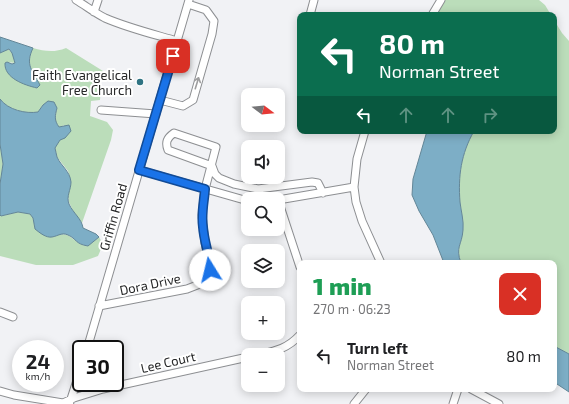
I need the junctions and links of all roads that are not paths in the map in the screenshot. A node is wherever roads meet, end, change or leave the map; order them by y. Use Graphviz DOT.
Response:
graph roads {
  1 [pos="76,0"];
  2 [pos="98,0"];
  3 [pos="314,0"];
  4 [pos="441,0"];
  5 [pos="189,2"];
  6 [pos="94,12"];
  7 [pos="311,12"];
  8 [pos="434,12"];
  9 [pos="177,41"];
  10 [pos="160,100"];
  11 [pos="101,110"];
  12 [pos="156,114"];
  13 [pos="364,134"];
  14 [pos="212,166"];
  15 [pos="139,170"];
  16 [pos="354,188"];
  17 [pos="205,189"];
  18 [pos="323,193"];
  19 [pos="241,199"];
  20 [pos="285,199"];
  21 [pos="285,221"];
  22 [pos="298,260"];
  23 [pos="380,260"];
  24 [pos="99,306"];
  25 [pos="0,312"];
  26 [pos="13,317"];
  27 [pos="297,338"];
  28 [pos="90,340"];
  29 [pos="282,348"];
  30 [pos="241,359"];
  31 [pos="0,391"];
  32 [pos="73,392"];
  33 [pos="364,392"];
  34 [pos="365,392"];
  35 [pos="457,392"];
  36 [pos="477,392"];
  37 [pos="21,400"];
  38 [pos="70,402"];
  39 [pos="354,404"];
  40 [pos="363,404"];
  41 [pos="453,404"];
  42 [pos="499,404"];
  1 -- 6 [label="street"];
  2 -- 6 [label="street"];
  3 -- 7 [label="street"];
  4 -- 8 [label="street"];
  5 -- 9 [label="street, Griffin Road"];
  10 -- 5 [label="street, one-way"];
  6 -- 9 [label="street"];
  9 -- 10 [label="street, Griffin Road"];
  10 -- 12 [label="street, Griffin Road"];
  11 -- 12 [label="street"];
  12 -- 15 [label="street, Griffin Road"];
  13 -- 16 [label="street"];
  14 -- 14 [label="street"];
  14 -- 17 [label="street"];
  14 -- 18 [label="street"];
  15 -- 17 [label="street"];
  15 -- 24 [label="street, Griffin Road"];
  16 -- 18 [label="street"];
  16 -- 23 [label="street"];
  17 -- 19 [label="street"];
  17 -- 24 [label="street, Dora Drive"];
  18 -- 20 [label="street"];
  21 -- 22 [label="street"];
  24 -- 28 [label="street, Griffin Road"];
  25 -- 26 [label="street"];
  27 -- 29 [label="street"];
  30 -- 38 [label="street, Lee Court"];
  31 -- 37 [label="street, Lee Court"];
  32 -- 38 [label="street"];
  33 -- 39 [label="street"];
  34 -- 40 [label="street"];
  35 -- 41 [label="street"];
  36 -- 42 [label="street"];
  37 -- 38 [label="street, Lee Court"];
}
